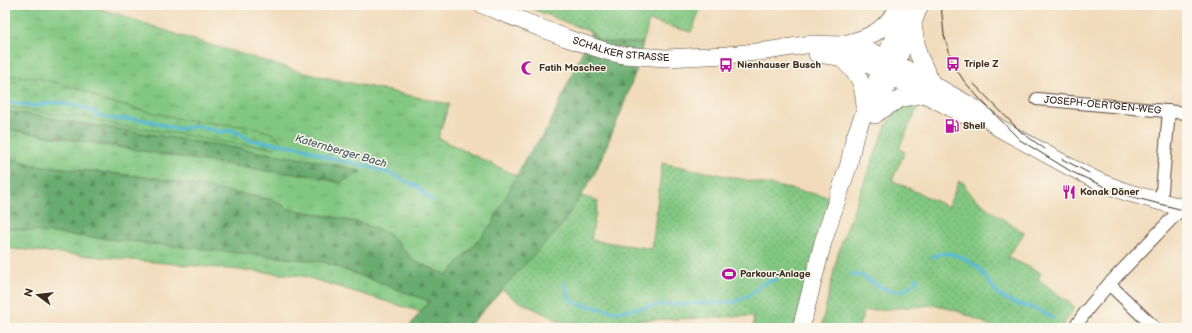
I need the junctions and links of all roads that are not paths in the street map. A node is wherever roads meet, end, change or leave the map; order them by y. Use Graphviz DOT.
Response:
graph roads {
  1 [pos="483,5"];
  2 [pos="901,5"];
  3 [pos="906,5"];
  4 [pos="920,5"];
  5 [pos="913,25"];
  6 [pos="841,51"];
  7 [pos="888,66"];
  8 [pos="927,88"];
  9 [pos="1037,99"];
  10 [pos="870,111"];
  11 [pos="1169,112"];
  12 [pos="1187,113"];
  13 [pos="1161,202"];
  14 [pos="1184,208"];
  15 [pos="1109,284"];
  16 [pos="801,328"];
  17 [pos="1074,328"];
  18 [pos="1156,328"];
  1 -- 6 [label="main road, SCHALKER STRASSE"];
  2 -- 6 [label="main road"];
  3 -- 7 [label="main road"];
  4 -- 5 [label="main road"];
  5 -- 7 [label="main road"];
  5 -- 8 [label="main road"];
  6 -- 7 [label="main road, SCHALKER STRASSE"];
  6 -- 10 [label="main road"];
  7 -- 8 [label="main road, SCHALKER STRASSE"];
  7 -- 10 [label="main road"];
  8 -- 10 [label="main road"];
  8 -- 13 [label="main road, SCHALKER STRASSE"];
  9 -- 11 [label="street, JOSEPH-OERTGEN-WEG"];
  10 -- 16 [label="main road"];
  11 -- 12 [label="street, JOSEPH-OERTGEN-WEG"];
  11 -- 13 [label="street, JOSEPH-OERTGEN-WEG"];
  13 -- 14 [label="main road, SCHALKER STRASSE"];
  14 -- 15 [label="street"];
  15 -- 17 [label="street"];
  15 -- 18 [label="street"];
}
